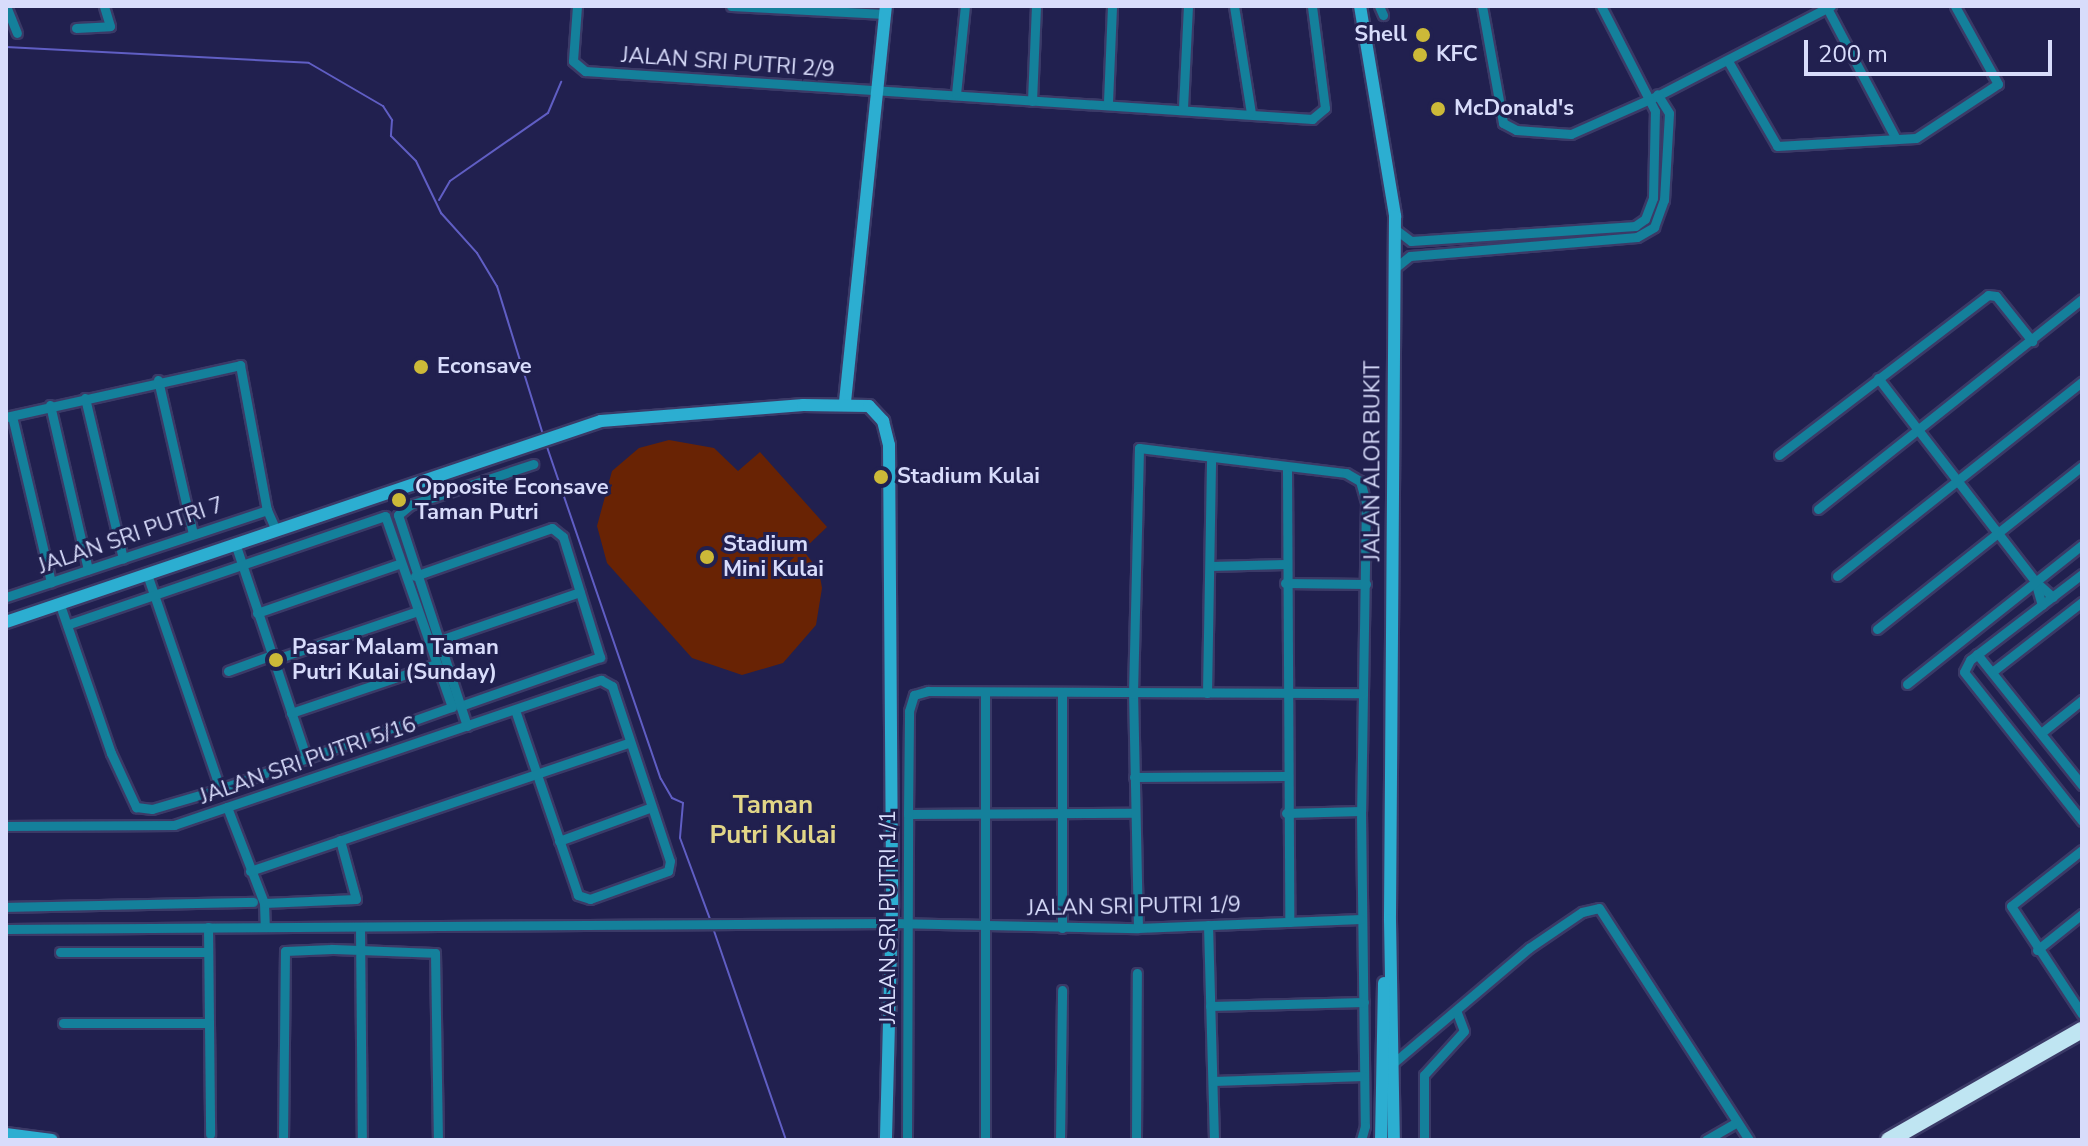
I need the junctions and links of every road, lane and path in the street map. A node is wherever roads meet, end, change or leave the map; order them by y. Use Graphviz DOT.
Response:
graph roads {
  1 [pos="6,6"];
  2 [pos="104,6"];
  3 [pos="577,6"];
  4 [pos="731,6"];
  5 [pos="965,6"];
  6 [pos="1036,6"];
  7 [pos="1112,6"];
  8 [pos="1188,6"];
  9 [pos="1234,6"];
  10 [pos="1312,6"];
  11 [pos="1360,6"];
  12 [pos="1482,6"];
  13 [pos="1601,6"];
  14 [pos="1955,6"];
  15 [pos="1829,7"];
  16 [pos="809,8"];
  17 [pos="886,10"];
  18 [pos="76,28"];
  19 [pos="17,33"];
  20 [pos="1728,61"];
  21 [pos="1647,88"];
  22 [pos="880,91"];
  23 [pos="956,94"];
  24 [pos="1659,95"];
  25 [pos="1648,100"];
  26 [pos="1032,101"];
  27 [pos="1108,102"];
  28 [pos="1183,108"];
  29 [pos="1251,113"];
  30 [pos="1896,139"];
  31 [pos="1395,229"];
  32 [pos="1395,268"];
  33 [pos="2082,299"];
  34 [pos="2032,341"];
  35 [pos="1878,378"];
  36 [pos="158,380"];
  37 [pos="2082,382"];
  38 [pos="85,398"];
  39 [pos="845,402"];
  40 [pos="50,405"];
  41 [pos="9,416"];
  42 [pos="1919,431"];
  43 [pos="1779,455"];
  44 [pos="1211,457"];
  45 [pos="533,464"];
  46 [pos="2082,466"];
  47 [pos="1287,468"];
  48 [pos="1958,482"];
  49 [pos="1818,509"];
  50 [pos="267,510"];
  51 [pos="276,530"];
  52 [pos="1999,532"];
  53 [pos="193,534"];
  54 [pos="235,543"];
  55 [pos="2082,545"];
  56 [pos="123,559"];
  57 [pos="401,563"];
  58 [pos="242,564"];
  59 [pos="1285,564"];
  60 [pos="1210,566"];
  61 [pos="88,570"];
  62 [pos="147,574"];
  63 [pos="2082,574"];
  64 [pos="415,576"];
  65 [pos="1837,576"];
  66 [pos="2035,581"];
  67 [pos="51,582"];
  68 [pos="1285,583"];
  69 [pos="1366,584"];
  70 [pos="580,592"];
  71 [pos="154,594"];
  72 [pos="6,597"];
  73 [pos="2053,597"];
  74 [pos="2082,602"];
  75 [pos="60,605"];
  76 [pos="2042,605"];
  77 [pos="418,611"];
  78 [pos="257,613"];
  79 [pos="6,622"];
  80 [pos="67,625"];
  81 [pos="1877,629"];
  82 [pos="437,641"];
  83 [pos="1977,654"];
  84 [pos="273,658"];
  85 [pos="436,664"];
  86 [pos="228,671"];
  87 [pos="1992,672"];
  88 [pos="1907,684"];
  89 [pos="1062,692"];
  90 [pos="985,693"];
  91 [pos="1207,693"];
  92 [pos="1286,693"];
  93 [pos="1363,693"];
  94 [pos="1133,694"];
  95 [pos="2082,700"];
  96 [pos="456,706"];
  97 [pos="515,710"];
  98 [pos="291,713"];
  99 [pos="467,726"];
  100 [pos="2041,733"];
  101 [pos="628,743"];
  102 [pos="307,759"];
  103 [pos="536,774"];
  104 [pos="1286,776"];
  105 [pos="1134,777"];
  106 [pos="2082,785"];
  107 [pos="220,789"];
  108 [pos="227,807"];
  109 [pos="649,808"];
  110 [pos="1361,811"];
  111 [pos="985,813"];
  112 [pos="1134,813"];
  113 [pos="1286,813"];
  114 [pos="908,814"];
  115 [pos="1061,814"];
  116 [pos="2082,821"];
  117 [pos="6,826"];
  118 [pos="340,840"];
  119 [pos="559,841"];
  120 [pos="2082,850"];
  121 [pos="250,871"];
  122 [pos="258,899"];
  123 [pos="6,907"];
  124 [pos="2082,914"];
  125 [pos="1361,919"];
  126 [pos="1390,920"];
  127 [pos="1289,922"];
  128 [pos="891,923"];
  129 [pos="909,923"];
  130 [pos="986,924"];
  131 [pos="1208,925"];
  132 [pos="254,926"];
  133 [pos="265,926"];
  134 [pos="208,927"];
  135 [pos="360,927"];
  136 [pos="1062,928"];
  137 [pos="1138,928"];
  138 [pos="6,929"];
  139 [pos="360,950"];
  140 [pos="2037,950"];
  141 [pos="60,952"];
  142 [pos="207,952"];
  143 [pos="1137,973"];
  144 [pos="1062,990"];
  145 [pos="1364,1002"];
  146 [pos="1210,1006"];
  147 [pos="1456,1010"];
  148 [pos="2082,1014"];
  149 [pos="63,1023"];
  150 [pos="208,1023"];
  151 [pos="2082,1030"];
  152 [pos="2082,1041"];
  153 [pos="1393,1064"];
  154 [pos="1382,1072"];
  155 [pos="1364,1076"];
  156 [pos="1213,1081"];
  157 [pos="1737,1122"];
  158 [pos="6,1134"];
  159 [pos="210,1134"];
  160 [pos="52,1140"];
  161 [pos="283,1140"];
  162 [pos="362,1140"];
  163 [pos="438,1140"];
  164 [pos="886,1140"];
  165 [pos="907,1140"];
  166 [pos="985,1140"];
  167 [pos="1060,1140"];
  168 [pos="1136,1140"];
  169 [pos="1214,1140"];
  170 [pos="1361,1140"];
  171 [pos="1381,1140"];
  172 [pos="1394,1140"];
  173 [pos="1424,1140"];
  174 [pos="1706,1140"];
  175 [pos="1749,1140"];
  176 [pos="1889,1140"];
  177 [pos="1908,1140"];
  1 -- 19 [label="street"];
  2 -- 18 [label="street"];
  3 -- 22 [label="street, JALAN SRI PUTRI 2/9"];
  4 -- 16 [label="street"];
  5 -- 23 [label="street"];
  6 -- 26 [label="street"];
  7 -- 27 [label="street"];
  8 -- 28 [label="street"];
  9 -- 29 [label="street"];
  10 -- 29 [label="street, JALAN SRI PUTRI 2/9"];
  11 -- 31 [label="street, JALAN ALOR BUKIT"];
  12 -- 25 [label="street"];
  13 -- 21 [label="street"];
  14 -- 30 [label="street"];
  15 -- 20 [label="street"];
  15 -- 30 [label="street"];
  16 -- 17 [label="street"];
  17 -- 22 [label="street"];
  20 -- 24 [label="street"];
  20 -- 30 [label="street"];
  21 -- 24 [label="street"];
  21 -- 25 [label="street"];
  22 -- 23 [label="street, JALAN SRI PUTRI 2/9"];
  22 -- 39 [label="street"];
  23 -- 26 [label="street, JALAN SRI PUTRI 2/9"];
  24 -- 25 [label="street"];
  24 -- 32 [label="street"];
  25 -- 31 [label="street"];
  26 -- 27 [label="street, JALAN SRI PUTRI 2/9"];
  27 -- 28 [label="street, JALAN SRI PUTRI 2/9"];
  28 -- 29 [label="street, JALAN SRI PUTRI 2/9"];
  31 -- 32 [label="street, JALAN ALOR BUKIT"];
  32 -- 126 [label="street, JALAN ALOR BUKIT"];
  33 -- 34 [label="street"];
  34 -- 35 [label="street"];
  34 -- 42 [label="street"];
  35 -- 42 [label="street"];
  35 -- 43 [label="street"];
  36 -- 38 [label="street"];
  36 -- 50 [label="street"];
  36 -- 53 [label="street"];
  37 -- 48 [label="street"];
  38 -- 40 [label="street"];
  38 -- 56 [label="street"];
  39 -- 51 [label="street"];
  39 -- 128 [label="street"];
  40 -- 41 [label="street"];
  40 -- 61 [label="street"];
  41 -- 67 [label="street"];
  42 -- 48 [label="street"];
  42 -- 49 [label="street"];
  44 -- 47 [label="street"];
  44 -- 60 [label="street"];
  44 -- 94 [label="street"];
  45 -- 64 [label="street"];
  46 -- 52 [label="street"];
  47 -- 59 [label="street"];
  47 -- 69 [label="street"];
  48 -- 52 [label="street"];
  48 -- 65 [label="street"];
  50 -- 51 [label="street"];
  50 -- 53 [label="street, JALAN SRI PUTRI 7"];
  51 -- 54 [label="street"];
  52 -- 66 [label="street"];
  52 -- 81 [label="street"];
  53 -- 56 [label="street, JALAN SRI PUTRI 7"];
  54 -- 58 [label="street"];
  54 -- 62 [label="street"];
  55 -- 66 [label="street"];
  56 -- 61 [label="street, JALAN SRI PUTRI 7"];
  57 -- 58 [label="street"];
  57 -- 77 [label="street"];
  57 -- 78 [label="street"];
  58 -- 71 [label="street"];
  58 -- 78 [label="street"];
  59 -- 60 [label="street"];
  59 -- 68 [label="street"];
  60 -- 91 [label="street"];
  61 -- 67 [label="street, JALAN SRI PUTRI 7"];
  62 -- 71 [label="street"];
  62 -- 75 [label="street"];
  63 -- 73 [label="street"];
  64 -- 70 [label="street"];
  64 -- 82 [label="street"];
  66 -- 73 [label="street"];
  66 -- 76 [label="street"];
  66 -- 88 [label="street"];
  67 -- 72 [label="street, JALAN SRI PUTRI 7"];
  68 -- 69 [label="street"];
  68 -- 92 [label="street"];
  69 -- 93 [label="street"];
  70 -- 82 [label="street"];
  70 -- 96 [label="street"];
  71 -- 80 [label="street"];
  71 -- 107 [label="street"];
  73 -- 76 [label="street"];
  74 -- 87 [label="street"];
  75 -- 79 [label="street"];
  75 -- 80 [label="street"];
  76 -- 83 [label="street"];
  77 -- 84 [label="street"];
  77 -- 85 [label="street"];
  78 -- 84 [label="street"];
  80 -- 107 [label="street"];
  82 -- 96 [label="street"];
  83 -- 87 [label="street"];
  83 -- 116 [label="street"];
  84 -- 86 [label="street"];
  84 -- 98 [label="street"];
  85 -- 96 [label="street"];
  85 -- 98 [label="street"];
  87 -- 100 [label="street"];
  89 -- 90 [label="street"];
  89 -- 94 [label="street"];
  89 -- 115 [label="street"];
  90 -- 111 [label="street"];
  90 -- 114 [label="street, JALAN SRI PUTRI 1/1"];
  91 -- 92 [label="street"];
  91 -- 94 [label="street"];
  92 -- 93 [label="street"];
  92 -- 104 [label="street"];
  93 -- 110 [label="street"];
  94 -- 105 [label="street"];
  95 -- 100 [label="street"];
  96 -- 99 [label="street"];
  96 -- 102 [label="street"];
  97 -- 99 [label="street, JALAN SRI PUTRI 5/16"];
  97 -- 101 [label="street, JALAN SRI PUTRI 5/16"];
  97 -- 103 [label="street"];
  98 -- 102 [label="street"];
  99 -- 108 [label="street, JALAN SRI PUTRI 5/16"];
  100 -- 106 [label="street"];
  101 -- 103 [label="street"];
  101 -- 109 [label="street"];
  102 -- 107 [label="street"];
  103 -- 118 [label="street"];
  103 -- 119 [label="street"];
  104 -- 105 [label="street"];
  104 -- 113 [label="street"];
  105 -- 112 [label="street"];
  108 -- 117 [label="street, JALAN SRI PUTRI 5/16"];
  108 -- 121 [label="street"];
  109 -- 119 [label="street"];
  109 -- 119 [label="street"];
  110 -- 113 [label="street"];
  110 -- 125 [label="street"];
  111 -- 114 [label="street"];
  111 -- 115 [label="street"];
  111 -- 130 [label="street"];
  112 -- 115 [label="street"];
  112 -- 137 [label="street"];
  113 -- 127 [label="street"];
  114 -- 129 [label="street, JALAN SRI PUTRI 1/1"];
  115 -- 136 [label="street"];
  118 -- 121 [label="street"];
  118 -- 122 [label="street"];
  120 -- 140 [label="street"];
  121 -- 122 [label="street"];
  122 -- 123 [label="street"];
  122 -- 132 [label="street"];
  122 -- 133 [label="street"];
  124 -- 140 [label="street"];
  125 -- 127 [label="street, JALAN SRI PUTRI 1/9"];
  125 -- 145 [label="street"];
  126 -- 153 [label="street, JALAN ALOR BUKIT"];
  126 -- 154 [label="street, JALAN ALOR BUKIT"];
  127 -- 131 [label="street, JALAN SRI PUTRI 1/9"];
  128 -- 129 [label="street, JALAN SRI PUTRI 1/9"];
  128 -- 135 [label="street, JALAN SRI PUTRI 1/9"];
  128 -- 164 [label="street"];
  129 -- 130 [label="street, JALAN SRI PUTRI 1/9"];
  129 -- 165 [label="street, JALAN SRI PUTRI 1/1"];
  130 -- 136 [label="street, JALAN SRI PUTRI 1/9"];
  130 -- 166 [label="street"];
  131 -- 137 [label="street, JALAN SRI PUTRI 1/9"];
  131 -- 146 [label="street"];
  132 -- 133 [label="street, JALAN SRI PUTRI 1/9"];
  132 -- 134 [label="street, JALAN SRI PUTRI 1/9"];
  133 -- 135 [label="street, JALAN SRI PUTRI 1/9"];
  134 -- 138 [label="street, JALAN SRI PUTRI 1/9"];
  134 -- 142 [label="street"];
  135 -- 139 [label="street"];
  136 -- 137 [label="street, JALAN SRI PUTRI 1/9"];
  139 -- 161 [label="street"];
  139 -- 162 [label="street"];
  139 -- 163 [label="street"];
  140 -- 148 [label="street"];
  141 -- 142 [label="street"];
  142 -- 150 [label="street"];
  143 -- 168 [label="street"];
  144 -- 167 [label="street"];
  145 -- 146 [label="street"];
  145 -- 155 [label="street"];
  146 -- 156 [label="street"];
  147 -- 153 [label="street"];
  147 -- 157 [label="street"];
  147 -- 173 [label="street"];
  149 -- 150 [label="street"];
  150 -- 159 [label="street"];
  151 -- 176 [label="highway"];
  152 -- 177 [label="highway"];
  153 -- 154 [label="street"];
  153 -- 172 [label="street, JALAN ALOR BUKIT"];
  154 -- 171 [label="street, JALAN ALOR BUKIT"];
  155 -- 156 [label="street"];
  155 -- 170 [label="street"];
  156 -- 169 [label="street"];
  157 -- 174 [label="street"];
  157 -- 175 [label="street"];
  158 -- 160 [label="street"];
}
